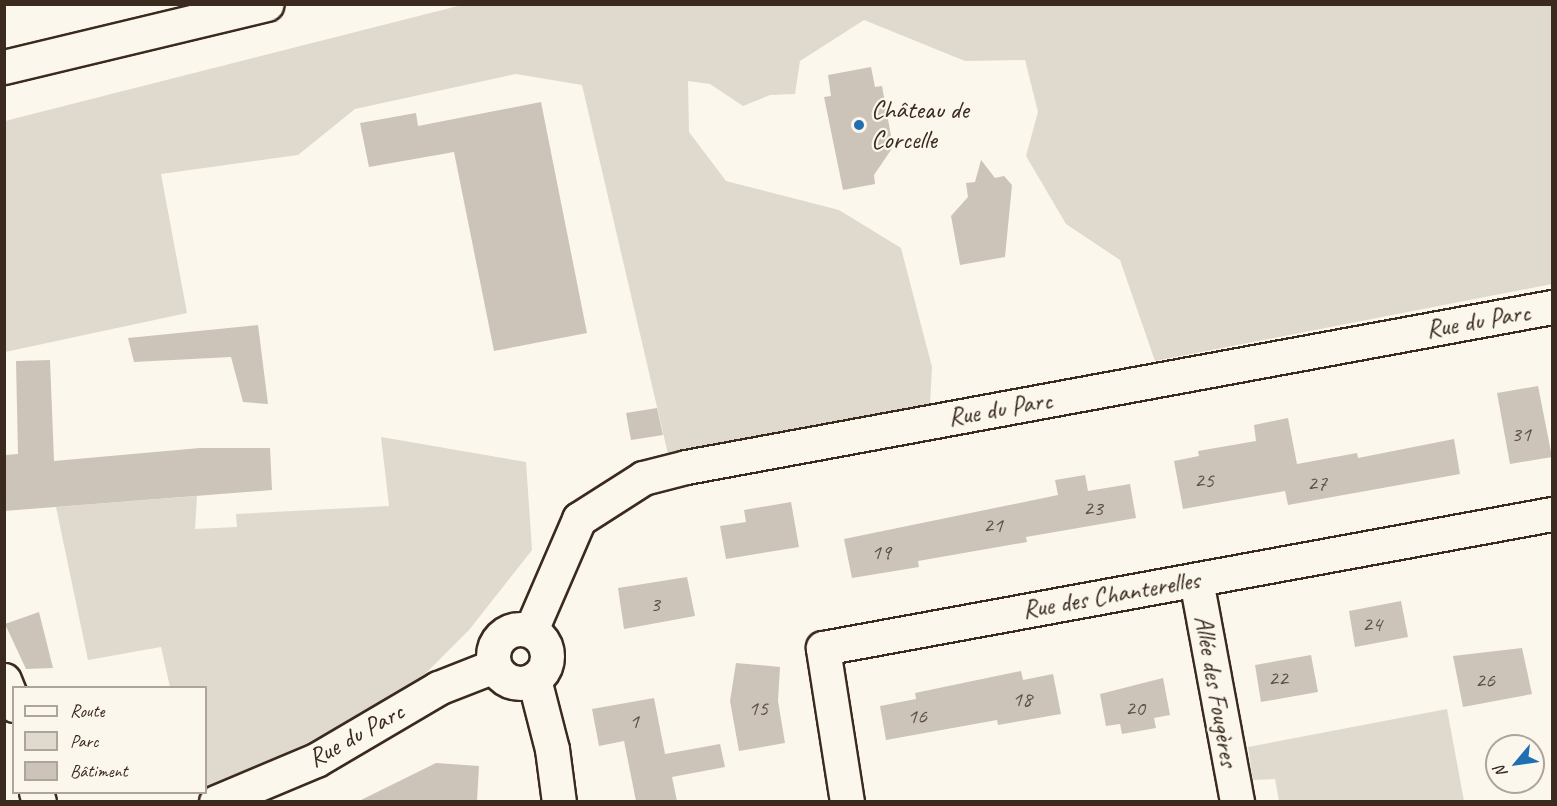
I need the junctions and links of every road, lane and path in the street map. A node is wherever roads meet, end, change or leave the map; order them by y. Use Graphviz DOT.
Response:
graph roads {
  1 [pos="267,4"];
  2 [pos="4,67"];
  3 [pos="1552,308"];
  4 [pos="1552,514"];
  5 [pos="1196,580"];
  6 [pos="531,630"];
  7 [pos="494,666"];
  8 [pos="534,679"];
  9 [pos="4,680"];
  10 [pos="12,700"];
  11 [pos="216,801"];
  12 [pos="559,801"];
  13 [pos="847,801"];
  14 [pos="1237,801"];
  1 -- 2 [label="main road"];
  3 -- 6 [label="main road, Rue du Parc"];
  4 -- 5 [label="main road, Rue des Chanterelles"];
  5 -- 13 [label="main road, Rue des Chanterelles"];
  5 -- 14 [label="main road, Allée des Fougères"];
  6 -- 7 [label="main road"];
  6 -- 8 [label="main road"];
  7 -- 8 [label="main road"];
  7 -- 11 [label="main road, Rue du Parc"];
  8 -- 12 [label="main road"];
  9 -- 10 [label="main road"];
}
